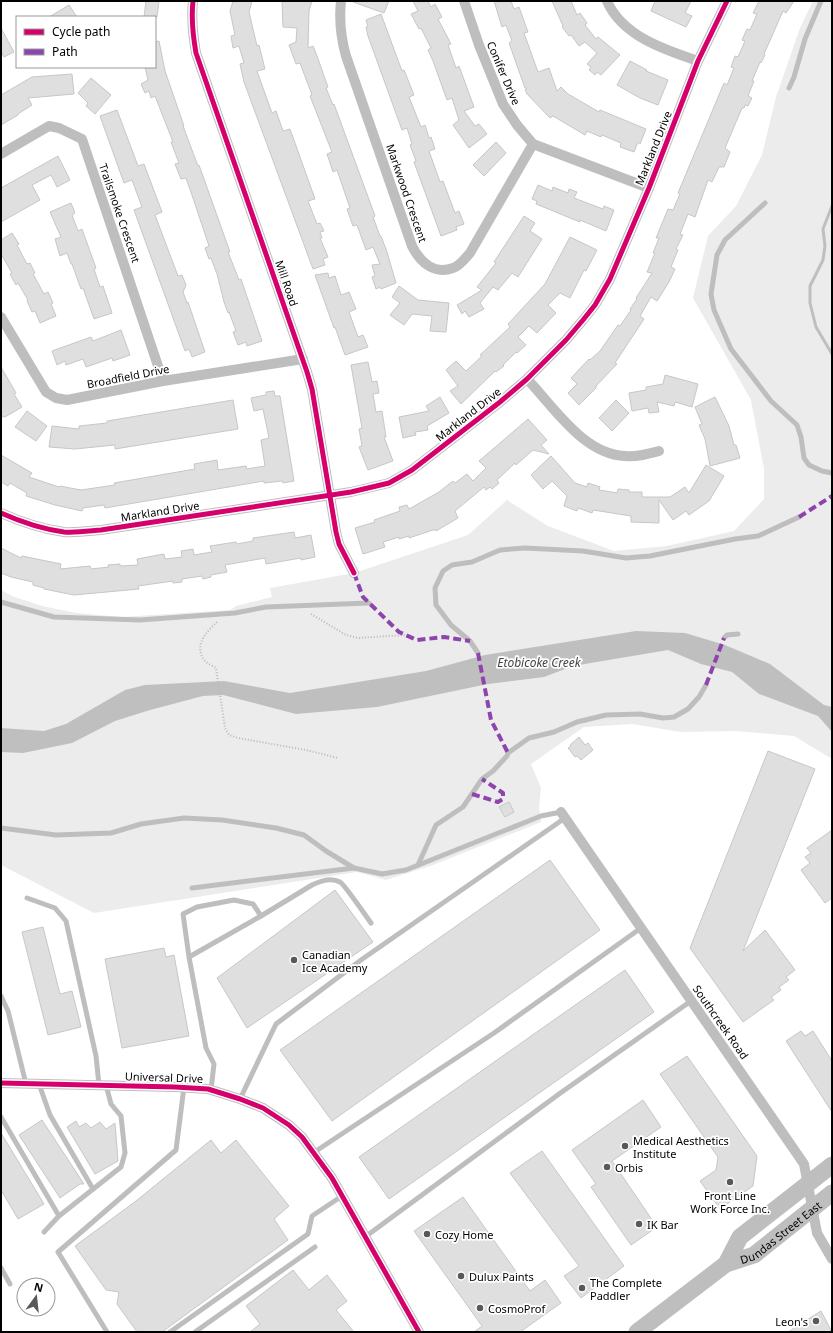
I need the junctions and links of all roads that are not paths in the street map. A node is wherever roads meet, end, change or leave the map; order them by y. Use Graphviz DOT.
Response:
graph roads {
  1 [pos="193,1"];
  2 [pos="341,1"];
  3 [pos="464,1"];
  4 [pos="607,1"];
  5 [pos="727,1"];
  6 [pos="821,1"];
  7 [pos="698,61"];
  8 [pos="789,88"];
  9 [pos="533,144"];
  10 [pos="1,154"];
  11 [pos="648,188"];
  12 [pos="766,203"];
  13 [pos="1,317"];
  14 [pos="303,359"];
  15 [pos="527,379"];
  16 [pos="164,381"];
  17 [pos="659,451"];
  18 [pos="832,473"];
  19 [pos="329,496"];
  20 [pos="1,514"];
  21 [pos="798,517"];
  22 [pos="354,573"];
  23 [pos="1,602"];
  24 [pos="369,603"];
  25 [pos="738,634"];
  26 [pos="724,638"];
  27 [pos="478,652"];
  28 [pos="706,685"];
  29 [pos="563,815"];
  30 [pos="1,828"];
  31 [pos="418,865"];
  32 [pos="354,868"];
  33 [pos="192,888"];
  34 [pos="27,898"];
  35 [pos="261,916"];
  36 [pos="371,922"];
  37 [pos="641,928"];
  38 [pos="189,958"];
  39 [pos="1,996"];
  40 [pos="692,1001"];
  41 [pos="1,1083"];
  42 [pos="26,1084"];
  43 [pos="39,1084"];
  44 [pos="103,1085"];
  45 [pos="184,1087"];
  46 [pos="211,1090"];
  47 [pos="240,1099"];
  48 [pos="1,1117"];
  49 [pos="314,1153"];
  50 [pos="832,1165"];
  51 [pos="808,1184"];
  52 [pos="93,1189"];
  53 [pos="832,1193"];
  54 [pos="342,1196"];
  55 [pos="812,1209"];
  56 [pos="59,1216"];
  57 [pos="44,1232"];
  58 [pos="365,1238"];
  59 [pos="315,1247"];
  60 [pos="832,1259"];
  61 [pos="726,1264"];
  62 [pos="1,1268"];
  63 [pos="10,1284"];
  64 [pos="107,1332"];
  65 [pos="170,1332"];
  66 [pos="195,1332"];
  67 [pos="419,1332"];
  68 [pos="637,1332"];
  1 -- 14 [label="street, Mill Road"];
  2 -- 9 [label="street, Markwood Crescent"];
  3 -- 9 [label="street, Conifer Drive"];
  4 -- 7 [label="street"];
  5 -- 7 [label="street, Markland Drive"];
  6 -- 8 [label="lane"];
  7 -- 11 [label="street, Markland Drive"];
  9 -- 11 [label="street, Conifer Drive"];
  10 -- 16 [label="street, Trailsmoke Crescent"];
  11 -- 15 [label="street, Markland Drive"];
  12 -- 18 [label="lane"];
  13 -- 16 [label="street, Broadfield Drive"];
  14 -- 16 [label="street, Broadfield Drive"];
  14 -- 19 [label="street, Mill Road"];
  15 -- 17 [label="street"];
  15 -- 19 [label="street, Markland Drive"];
  19 -- 20 [label="street, Markland Drive"];
  19 -- 22 [label="street, Mill Road"];
  21 -- 27 [label="lane"];
  23 -- 24 [label="lane"];
  25 -- 26 [label="lane"];
  28 -- 31 [label="lane"];
  29 -- 31 [label="lane"];
  29 -- 37 [label="street, Southcreek Road"];
  29 -- 47 [label="lane"];
  30 -- 32 [label="lane"];
  31 -- 32 [label="lane"];
  32 -- 33 [label="lane"];
  34 -- 44 [label="lane"];
  35 -- 36 [label="lane"];
  35 -- 38 [label="lane"];
  35 -- 38 [label="lane"];
  37 -- 40 [label="street, Southcreek Road"];
  37 -- 49 [label="lane"];
  38 -- 46 [label="lane"];
  39 -- 42 [label="lane"];
  40 -- 51 [label="street, Southcreek Road"];
  40 -- 58 [label="lane"];
  41 -- 42 [label="street, Universal Drive"];
  42 -- 43 [label="street, Universal Drive"];
  43 -- 44 [label="street, Universal Drive"];
  43 -- 52 [label="lane"];
  44 -- 45 [label="street, Universal Drive"];
  44 -- 52 [label="lane"];
  45 -- 46 [label="street, Universal Drive"];
  45 -- 64 [label="lane"];
  46 -- 47 [label="street, Universal Drive"];
  47 -- 49 [label="street, Universal Drive"];
  48 -- 56 [label="lane"];
  49 -- 54 [label="street, Universal Drive"];
  50 -- 51 [label="main road, Dundas Street East"];
  51 -- 55 [label="street, Southcreek Road"];
  51 -- 61 [label="main road, Dundas Street East"];
  52 -- 56 [label="lane"];
  53 -- 55 [label="main road, Dundas Street East"];
  54 -- 58 [label="street, Universal Drive"];
  54 -- 65 [label="lane"];
  55 -- 60 [label="street, Southcreek Road"];
  55 -- 61 [label="main road, Dundas Street East"];
  56 -- 57 [label="lane"];
  58 -- 67 [label="street, Universal Drive"];
  59 -- 66 [label="lane"];
  61 -- 68 [label="main road, Dundas Street East"];
  62 -- 63 [label="lane"];
}
